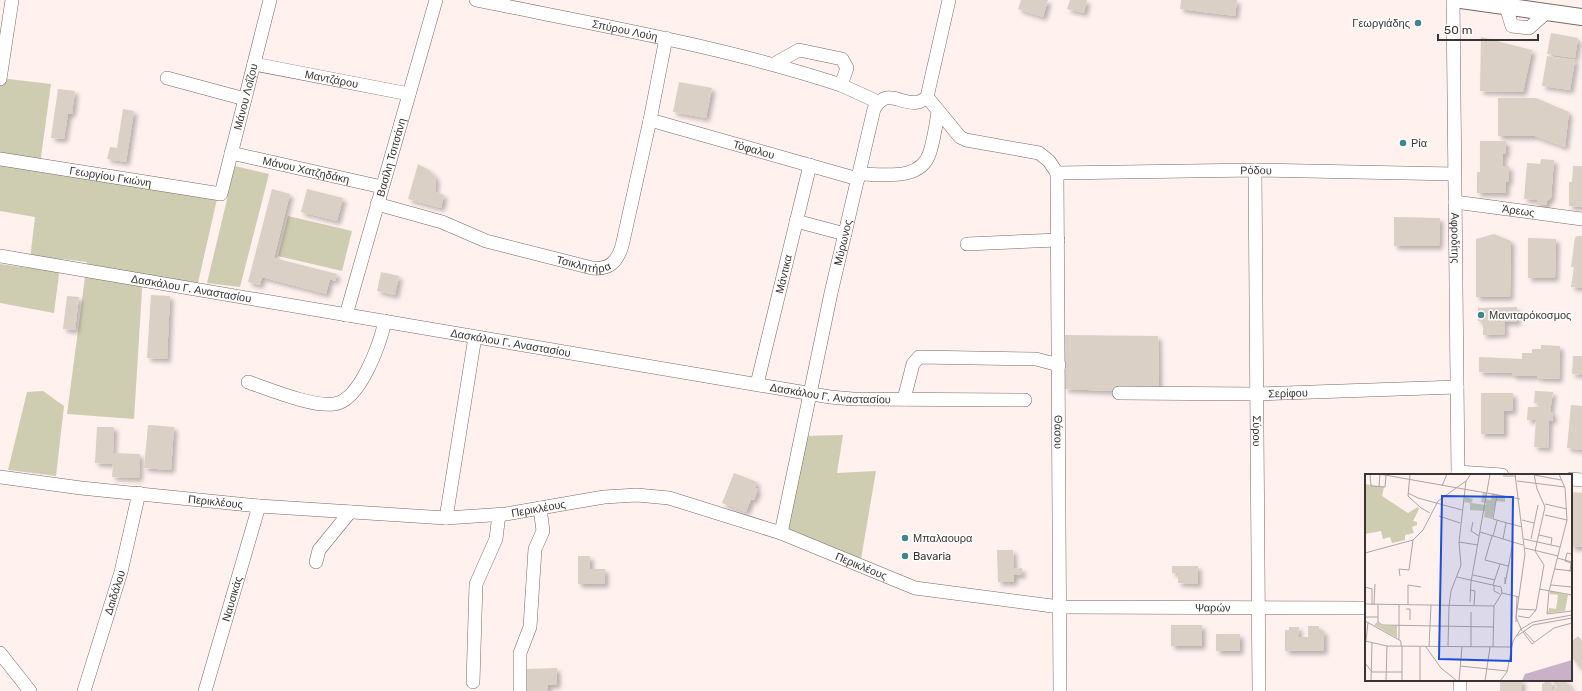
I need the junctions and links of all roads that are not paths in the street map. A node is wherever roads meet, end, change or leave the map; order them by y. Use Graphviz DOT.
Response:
graph roads {
  1 [pos="12,0"];
  2 [pos="270,0"];
  3 [pos="436,0"];
  4 [pos="476,0"];
  5 [pos="949,0"];
  6 [pos="1453,0"];
  7 [pos="1461,0"];
  8 [pos="1582,17"];
  9 [pos="666,38"];
  10 [pos="254,64"];
  11 [pos="774,64"];
  12 [pos="167,78"];
  13 [pos="0,79"];
  14 [pos="841,85"];
  15 [pos="409,94"];
  16 [pos="927,97"];
  17 [pos="245,99"];
  18 [pos="878,102"];
  19 [pos="938,112"];
  20 [pos="650,120"];
  21 [pos="231,153"];
  22 [pos="0,160"];
  23 [pos="810,165"];
  24 [pos="1255,170"];
  25 [pos="1057,174"];
  26 [pos="1454,174"];
  27 [pos="859,176"];
  28 [pos="382,187"];
  29 [pos="221,194"];
  30 [pos="1455,202"];
  31 [pos="377,204"];
  32 [pos="1582,219"];
  33 [pos="796,221"];
  34 [pos="845,234"];
  35 [pos="1058,240"];
  36 [pos="968,244"];
  37 [pos="0,256"];
  38 [pos="346,314"];
  39 [pos="385,321"];
  40 [pos="475,337"];
  41 [pos="1058,365"];
  42 [pos="248,382"];
  43 [pos="757,384"];
  44 [pos="1456,387"];
  45 [pos="810,393"];
  46 [pos="1119,393"];
  47 [pos="1257,394"];
  48 [pos="904,399"];
  49 [pos="1025,400"];
  50 [pos="1458,474"];
  51 [pos="0,477"];
  52 [pos="1572,479"];
  53 [pos="1582,480"];
  54 [pos="139,493"];
  55 [pos="259,506"];
  56 [pos="540,508"];
  57 [pos="350,512"];
  58 [pos="499,514"];
  59 [pos="446,518"];
  60 [pos="781,533"];
  61 [pos="316,562"];
  62 [pos="1060,607"];
  63 [pos="1258,608"];
  64 [pos="1365,608"];
  65 [pos="0,653"];
  66 [pos="473,682"];
  67 [pos="30,691"];
  68 [pos="84,691"];
  69 [pos="205,691"];
  70 [pos="520,691"];
  71 [pos="1060,691"];
  72 [pos="1259,691"];
  1 -- 13 [label="street"];
  2 -- 10 [label="street, Μάνου Λοΐζου"];
  3 -- 15 [label="street, Βασίλη Τσιτσάνη"];
  4 -- 9 [label="street, Σπύρου Λούη"];
  5 -- 16 [label="street"];
  6 -- 26 [label="street, Αφροδίτης"];
  7 -- 8 [label="main road"];
  9 -- 11 [label="street, Σπύρου Λούη"];
  9 -- 20 [label="street, Τσικλητήρα"];
  10 -- 15 [label="street, Μαντζάρου"];
  10 -- 17 [label="street, Μάνου Λοΐζου"];
  11 -- 14 [label="street, Σπύρου Λούη"];
  11 -- 14 [label="street"];
  12 -- 17 [label="street"];
  14 -- 18 [label="street, Σπύρου Λούη"];
  15 -- 28 [label="street, Βασίλη Τσιτσάνη"];
  16 -- 18 [label="street"];
  16 -- 19 [label="street"];
  17 -- 21 [label="street, Μάνου Λοΐζου"];
  18 -- 27 [label="street, Μύρωνος"];
  19 -- 25 [label="street"];
  19 -- 27 [label="street, Τόφαλου"];
  20 -- 23 [label="street, Τόφαλου"];
  20 -- 31 [label="street, Τσικλητήρα"];
  21 -- 28 [label="street, Μάνου Χατζηδάκη"];
  21 -- 29 [label="street, Μάνου Λοΐζου"];
  22 -- 29 [label="street, Γεωργίου Γκιώνη"];
  23 -- 27 [label="street, Τόφαλου"];
  23 -- 33 [label="street, Μάντικα"];
  24 -- 25 [label="street, Ρόδου"];
  24 -- 26 [label="street, Ρόδου"];
  24 -- 47 [label="street, Σύρου"];
  25 -- 35 [label="street, Θάσου"];
  26 -- 30 [label="street, Αφροδίτης"];
  27 -- 34 [label="street, Μύρωνος"];
  28 -- 31 [label="street, Βασίλη Τσιτσάνη"];
  30 -- 32 [label="street, Άρεως"];
  30 -- 44 [label="street, Αφροδίτης"];
  31 -- 38 [label="street, Βασίλη Τσιτσάνη"];
  33 -- 34 [label="street"];
  33 -- 43 [label="street, Μάντικα"];
  34 -- 45 [label="street, Μύρωνος"];
  35 -- 36 [label="street"];
  35 -- 41 [label="street, Θάσου"];
  37 -- 38 [label="street, Δασκάλου Γ. Αναστασίου"];
  38 -- 39 [label="street, Δασκάλου Γ. Αναστασίου"];
  39 -- 40 [label="street, Δασκάλου Γ. Αναστασίου"];
  39 -- 42 [label="street"];
  40 -- 43 [label="street, Δασκάλου Γ. Αναστασίου"];
  40 -- 59 [label="street"];
  41 -- 48 [label="street"];
  41 -- 62 [label="street, Θάσου"];
  43 -- 45 [label="street, Δασκάλου Γ. Αναστασίου"];
  44 -- 47 [label="street, Σερίφου"];
  44 -- 50 [label="street, Αφροδίτης"];
  45 -- 48 [label="street, Δασκάλου Γ. Αναστασίου"];
  45 -- 60 [label="street, Μύρωνος"];
  46 -- 47 [label="street, Σερίφου"];
  47 -- 63 [label="street, Σύρου"];
  48 -- 49 [label="street, Δασκάλου Γ. Αναστασίου"];
  51 -- 54 [label="street, Περικλέους"];
  52 -- 53 [label="street"];
  54 -- 55 [label="street, Περικλέους"];
  54 -- 68 [label="street, Δαιδάλου"];
  55 -- 57 [label="street, Περικλέους"];
  55 -- 69 [label="street, Ναυσικάς"];
  56 -- 58 [label="street, Περικλέους"];
  56 -- 60 [label="street, Περικλέους"];
  56 -- 70 [label="street"];
  57 -- 59 [label="street, Περικλέους"];
  57 -- 61 [label="street"];
  58 -- 59 [label="street, Περικλέους"];
  58 -- 66 [label="street"];
  60 -- 62 [label="street, Περικλέους"];
  62 -- 63 [label="street, Ψαρών"];
  62 -- 71 [label="street, Θάσου"];
  63 -- 64 [label="street, Ψαρών"];
  63 -- 72 [label="street, Σύρου"];
  65 -- 67 [label="street"];
}
